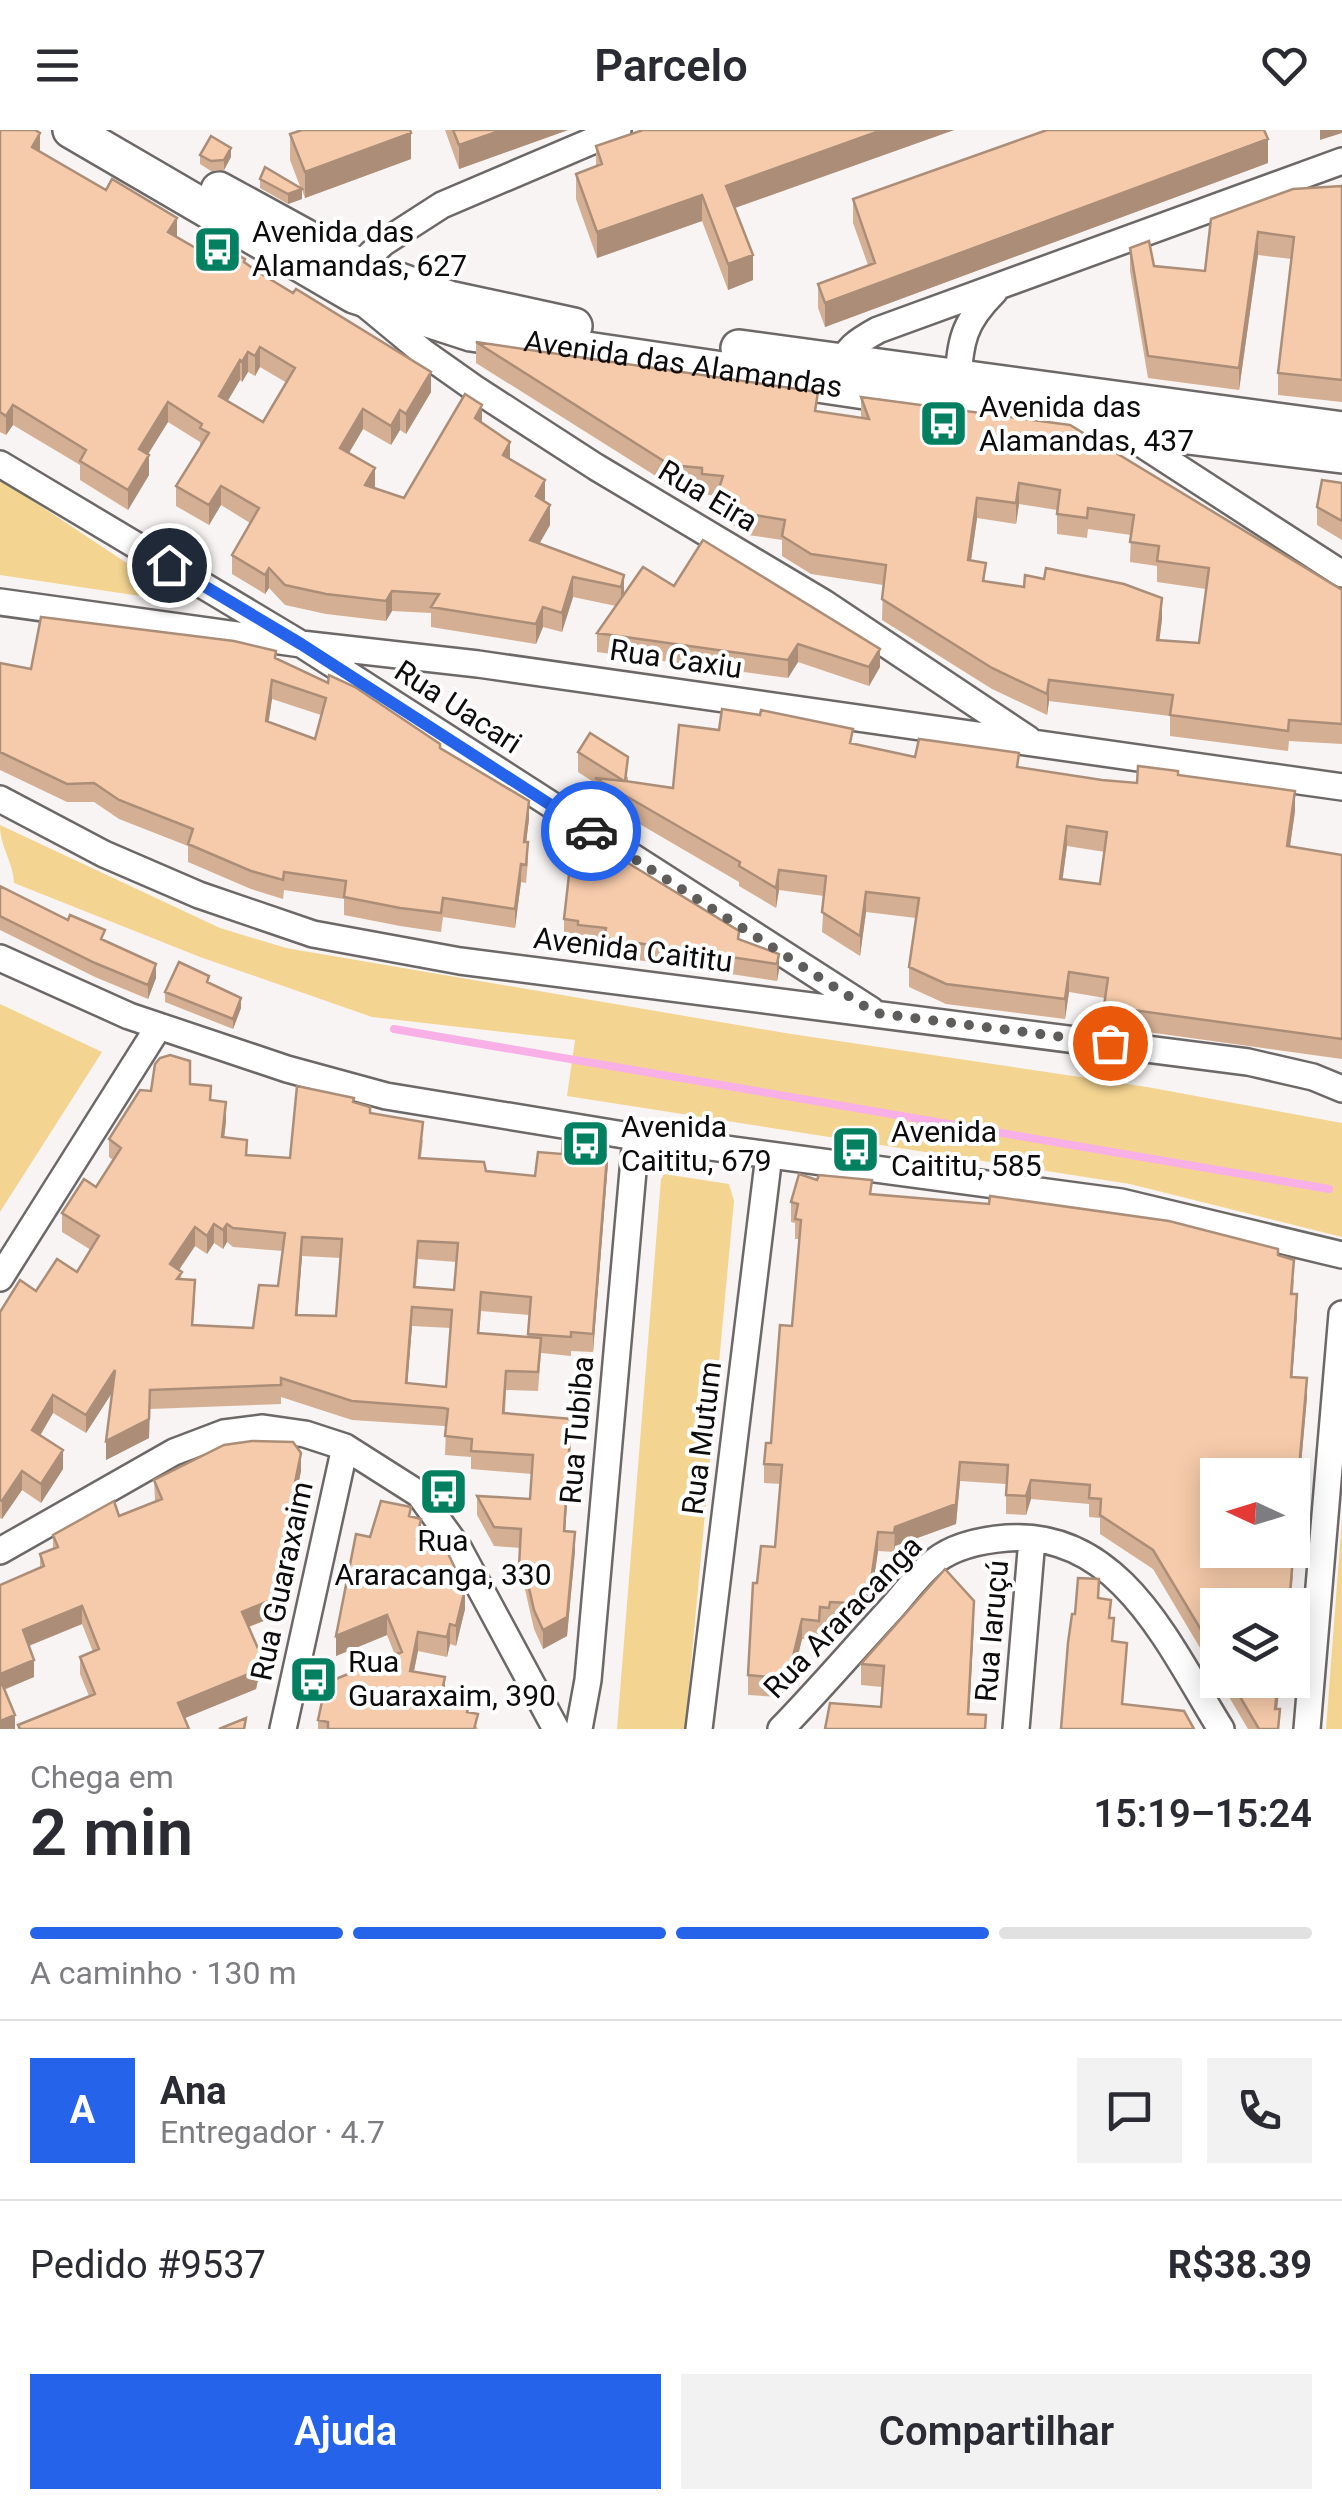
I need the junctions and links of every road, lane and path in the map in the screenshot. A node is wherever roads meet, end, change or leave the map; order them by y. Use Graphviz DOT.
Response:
graph roads {
  1 [pos="72,130"];
  2 [pos="114,130"];
  3 [pos="618,130"];
  4 [pos="1339,164"];
  5 [pos="356,281"];
  6 [pos="997,289"];
  7 [pos="838,373"];
  8 [pos="957,390"];
  9 [pos="1106,412"];
  10 [pos="1342,430"];
  11 [pos="1342,455"];
  12 [pos="0,464"];
  13 [pos="1342,574"];
  14 [pos="0,602"];
  15 [pos="301,644"];
  16 [pos="1036,744"];
  17 [pos="1342,787"];
  18 [pos="0,799"];
  19 [pos="0,958"];
  20 [pos="875,1013"];
  21 [pos="160,1026"];
  22 [pos="1342,1090"];
  23 [pos="636,1136"];
  24 [pos="769,1155"];
  25 [pos="1342,1255"];
  26 [pos="0,1278"];
  27 [pos="1342,1314"];
  28 [pos="344,1447"];
  29 [pos="1032,1539"];
  30 [pos="0,1551"];
  31 [pos="283,1729"];
  32 [pos="556,1729"];
  33 [pos="578,1729"];
  34 [pos="699,1729"];
  35 [pos="781,1729"];
  36 [pos="1016,1729"];
  37 [pos="1221,1729"];
  38 [pos="1306,1729"];
  1 -- 5 [label="street, Avenida das Alamandas"];
  2 -- 5 [label="street, Avenida das Alamandas"];
  3 -- 5 [label="street"];
  4 -- 6 [label="street"];
  5 -- 7 [label="street, Avenida das Alamandas"];
  5 -- 16 [label="street, Rua Eira"];
  6 -- 7 [label="street"];
  6 -- 8 [label="street"];
  7 -- 8 [label="street, Avenida das Alamandas"];
  8 -- 9 [label="street, Avenida das Alamandas"];
  9 -- 10 [label="street, Avenida das Alamandas"];
  9 -- 11 [label="street, Avenida das Alamandas"];
  9 -- 13 [label="street"];
  12 -- 15 [label="street, Rua Uacari"];
  14 -- 15 [label="street, Rua Caxiu"];
  15 -- 16 [label="street, Rua Caxiu"];
  15 -- 20 [label="street, Rua Uacari"];
  16 -- 17 [label="street, Rua Caxiu"];
  18 -- 20 [label="street, Avenida Caititu"];
  19 -- 21 [label="street"];
  20 -- 22 [label="street, Avenida Caititu"];
  21 -- 23 [label="street"];
  21 -- 26 [label="street"];
  23 -- 24 [label="street"];
  23 -- 33 [label="street, Rua Tubiba"];
  24 -- 25 [label="street"];
  24 -- 34 [label="street, Rua Mutum"];
  27 -- 38 [label="street"];
  28 -- 30 [label="street"];
  28 -- 31 [label="street, Rua Guaraxaim"];
  28 -- 32 [label="street"];
  29 -- 35 [label="street, Rua Araracanga"];
  29 -- 36 [label="street, Rua Iaruçú"];
  29 -- 37 [label="street, Rua Araracanga"];
}
